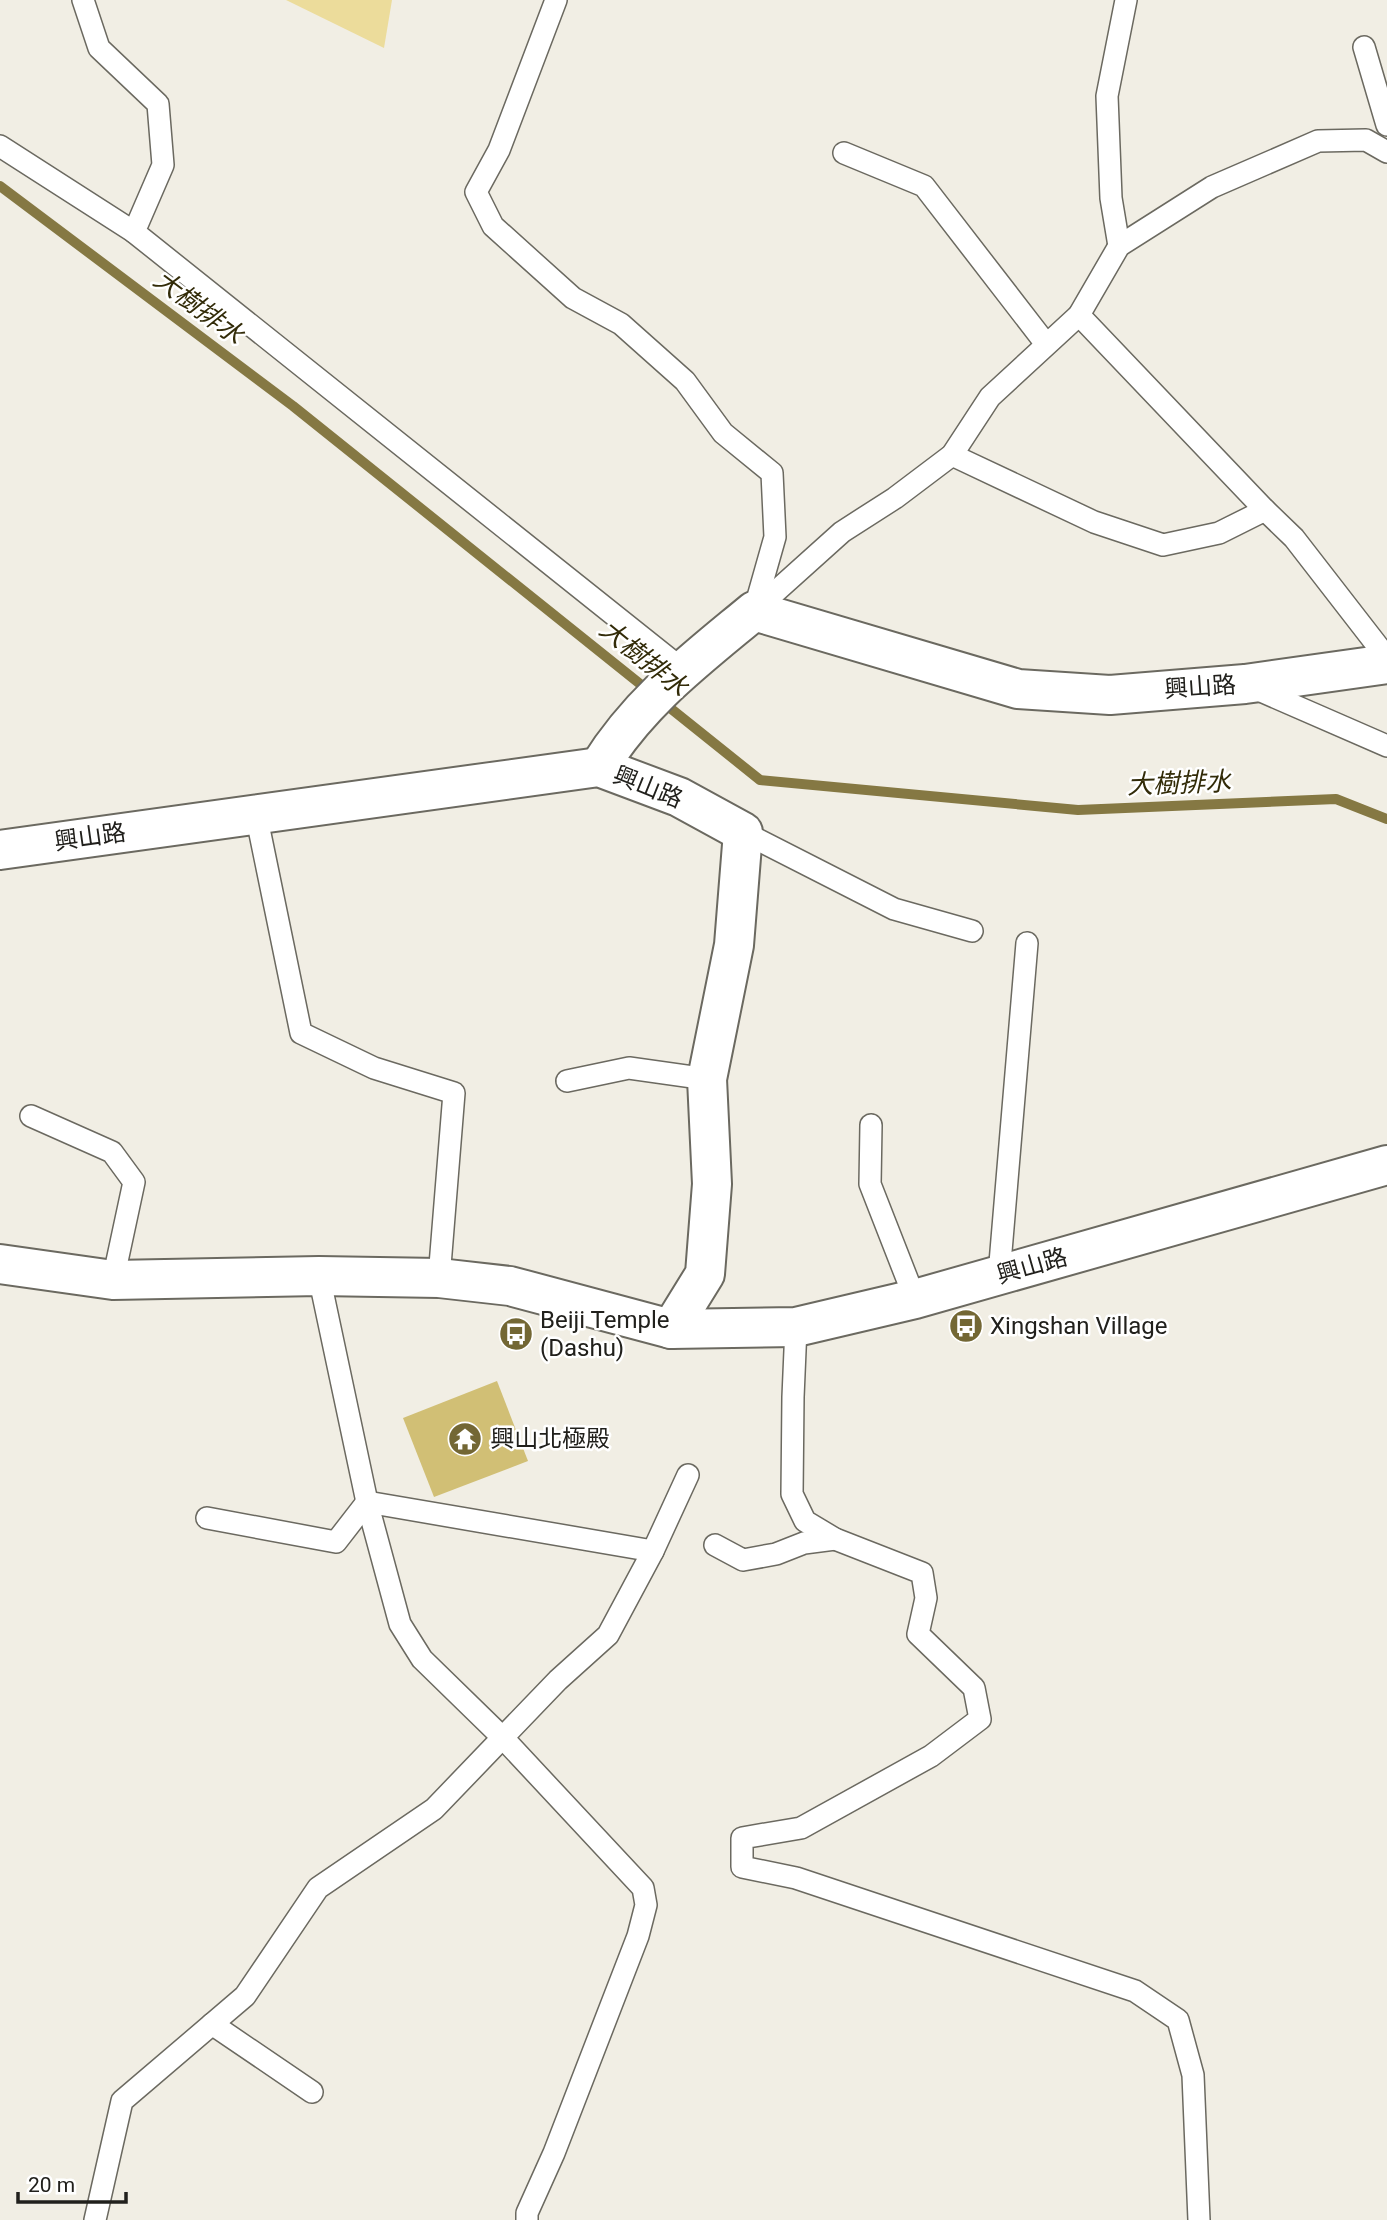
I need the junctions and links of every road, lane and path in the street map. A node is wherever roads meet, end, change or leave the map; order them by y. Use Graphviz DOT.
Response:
graph roads {
  1 [pos="83,0"];
  2 [pos="556,0"];
  3 [pos="1126,0"];
  4 [pos="1364,47"];
  5 [pos="1387,125"];
  6 [pos="0,146"];
  7 [pos="1387,152"];
  8 [pos="844,153"];
  9 [pos="134,232"];
  10 [pos="1119,246"];
  11 [pos="1079,315"];
  12 [pos="1046,344"];
  13 [pos="952,454"];
  14 [pos="1265,510"];
  15 [pos="754,611"];
  16 [pos="1387,658"];
  17 [pos="1387,664"];
  18 [pos="676,675"];
  19 [pos="1244,684"];
  20 [pos="1387,746"];
  21 [pos="608,753"];
  22 [pos="256,814"];
  23 [pos="743,832"];
  24 [pos="0,850"];
  25 [pos="972,931"];
  26 [pos="1027,943"];
  27 [pos="707,1079"];
  28 [pos="567,1081"];
  29 [pos="31,1116"];
  30 [pos="871,1125"];
  31 [pos="1387,1165"];
  32 [pos="0,1264"];
  33 [pos="999,1275"];
  34 [pos="319,1276"];
  35 [pos="439,1278"];
  36 [pos="113,1280"];
  37 [pos="915,1299"];
  38 [pos="796,1327"];
  39 [pos="671,1329"];
  40 [pos="688,1475"];
  41 [pos="367,1502"];
  42 [pos="207,1518"];
  43 [pos="835,1539"];
  44 [pos="715,1545"];
  45 [pos="653,1551"];
  46 [pos="503,1738"];
  47 [pos="212,2024"];
  48 [pos="312,2092"];
  49 [pos="95,2220"];
  50 [pos="527,2220"];
  51 [pos="1199,2220"];
  1 -- 9 [label="lane"];
  2 -- 15 [label="lane"];
  3 -- 10 [label="lane"];
  4 -- 5 [label="lane"];
  6 -- 9 [label="lane"];
  7 -- 10 [label="lane"];
  8 -- 12 [label="lane"];
  9 -- 18 [label="lane"];
  10 -- 11 [label="lane"];
  11 -- 12 [label="lane"];
  11 -- 14 [label="lane"];
  12 -- 13 [label="lane"];
  13 -- 14 [label="lane"];
  13 -- 15 [label="lane"];
  14 -- 16 [label="lane"];
  15 -- 18 [label="street"];
  15 -- 19 [label="street, 興山路"];
  17 -- 19 [label="street, 興山路"];
  18 -- 21 [label="street"];
  19 -- 20 [label="lane"];
  21 -- 22 [label="street, 興山路"];
  21 -- 23 [label="street, 興山路"];
  22 -- 24 [label="street, 興山路"];
  22 -- 35 [label="lane"];
  23 -- 25 [label="lane"];
  23 -- 27 [label="street"];
  26 -- 33 [label="lane"];
  27 -- 28 [label="lane"];
  27 -- 39 [label="street"];
  29 -- 36 [label="lane"];
  30 -- 37 [label="lane"];
  31 -- 33 [label="street, 興山路"];
  32 -- 36 [label="street, 興山路"];
  33 -- 37 [label="street, 興山路"];
  34 -- 35 [label="street, 興山路"];
  34 -- 36 [label="street, 興山路"];
  34 -- 41 [label="lane"];
  35 -- 39 [label="street, 興山路"];
  37 -- 38 [label="street, 興山路"];
  38 -- 39 [label="street, 興山路"];
  38 -- 43 [label="lane"];
  40 -- 45 [label="lane"];
  41 -- 42 [label="lane"];
  41 -- 45 [label="lane"];
  41 -- 46 [label="lane"];
  43 -- 44 [label="lane"];
  43 -- 51 [label="lane"];
  45 -- 46 [label="lane"];
  46 -- 47 [label="lane"];
  46 -- 50 [label="lane"];
  47 -- 48 [label="lane"];
  47 -- 49 [label="lane"];
}
